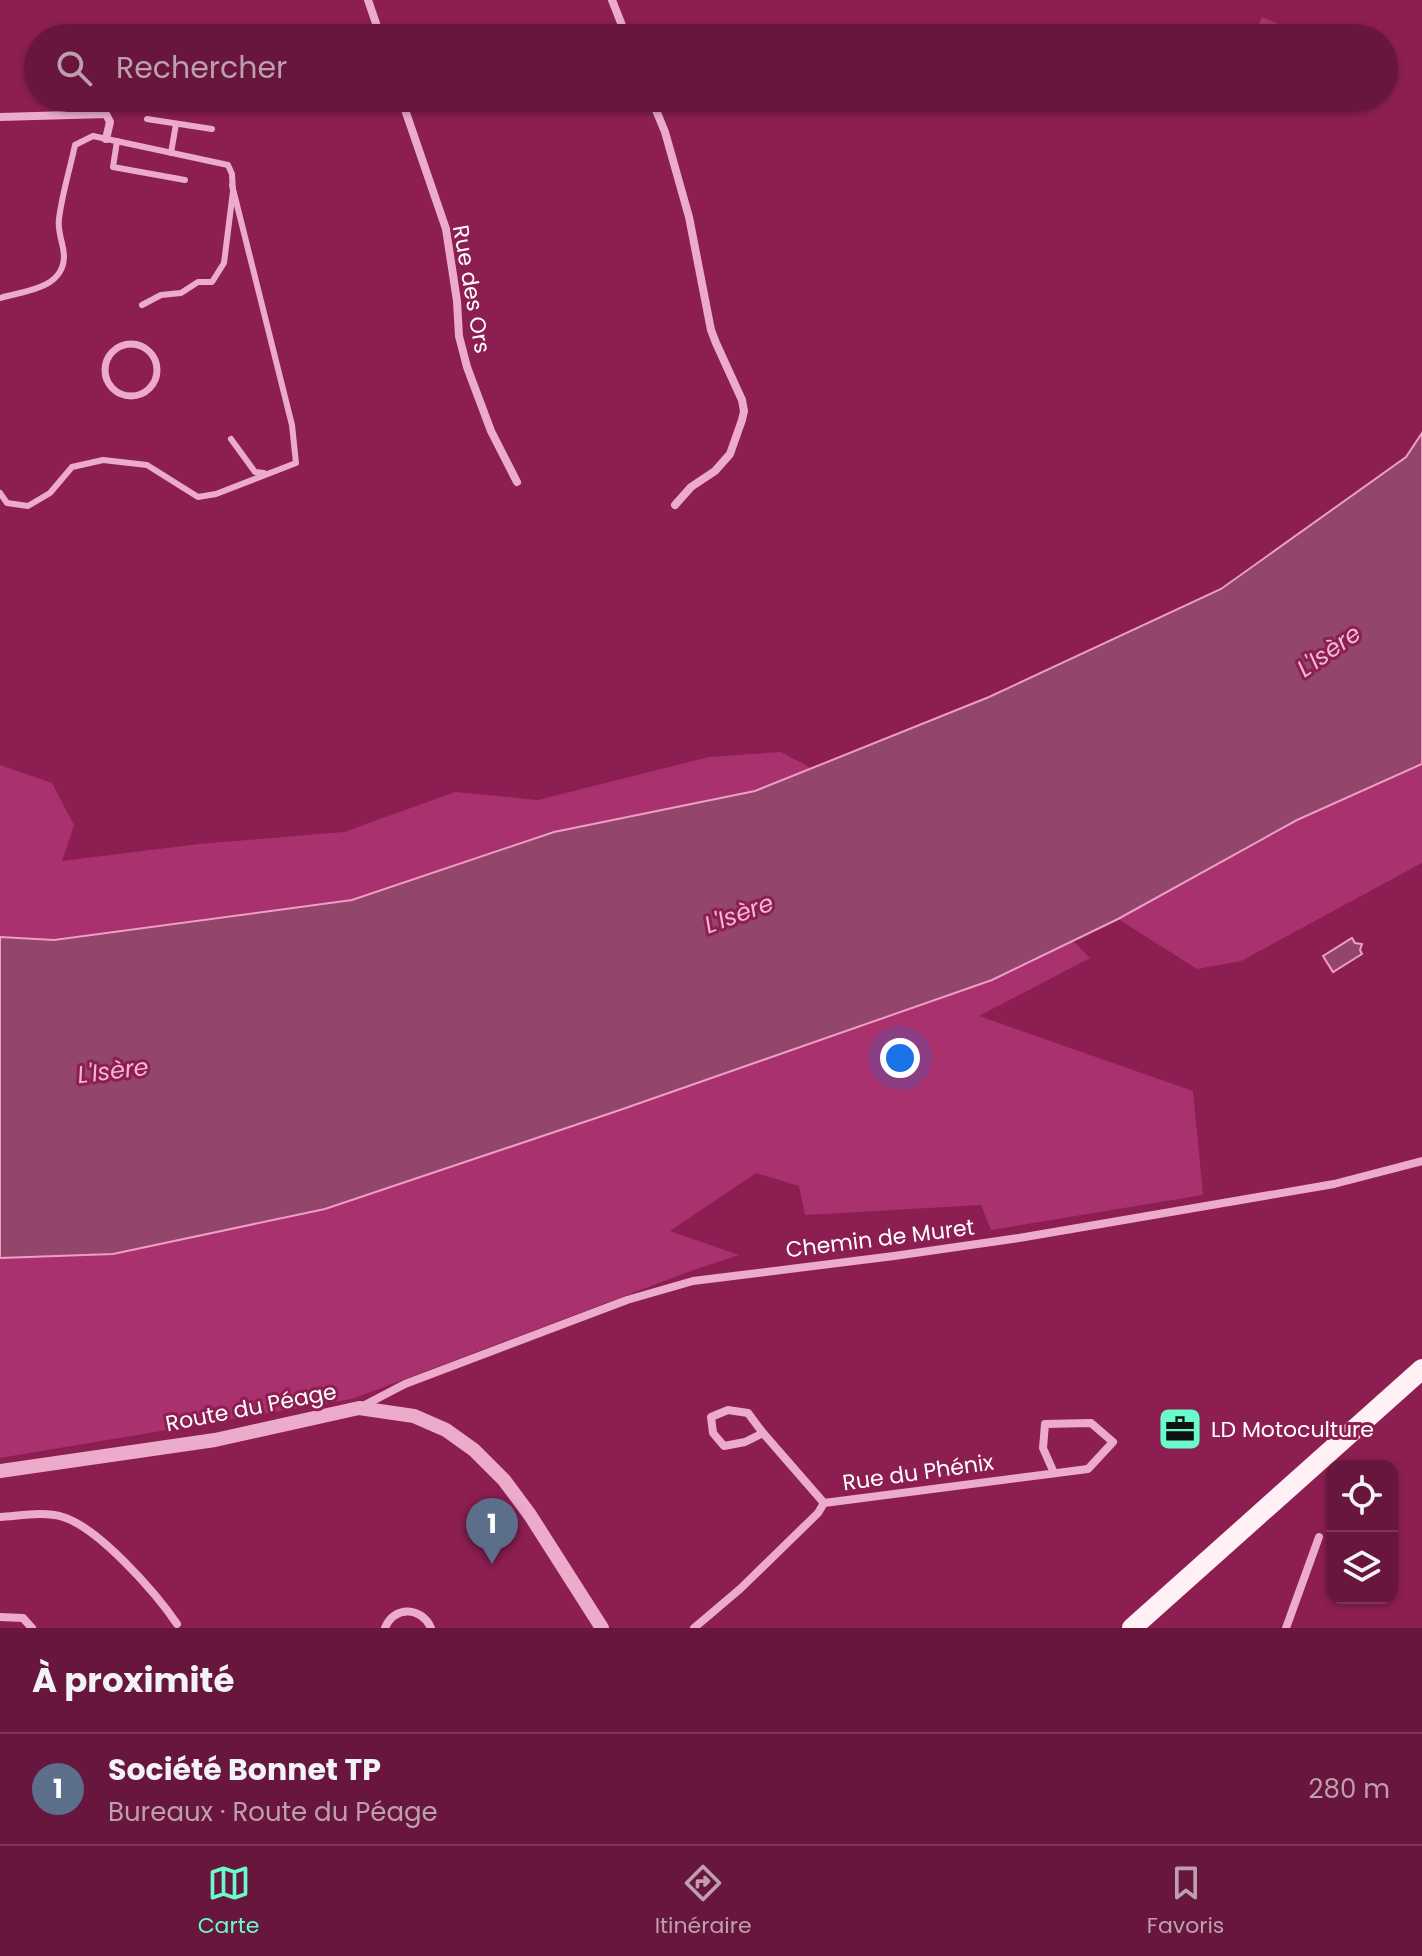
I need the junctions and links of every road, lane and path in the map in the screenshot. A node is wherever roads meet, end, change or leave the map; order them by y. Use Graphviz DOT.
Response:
graph roads {
  1 [pos="368,0"];
  2 [pos="612,0"];
  3 [pos="376,24"];
  4 [pos="621,24"];
  5 [pos="406,112"];
  6 [pos="657,112"];
  7 [pos="0,117"];
  8 [pos="147,119"];
  9 [pos="176,124"];
  10 [pos="212,129"];
  11 [pos="106,139"];
  12 [pos="117,141"];
  13 [pos="171,153"];
  14 [pos="185,180"];
  15 [pos="232,185"];
  16 [pos="0,298"];
  17 [pos="142,305"];
  18 [pos="156,374"];
  19 [pos="231,439"];
  20 [pos="267,473"];
  21 [pos="517,482"];
  22 [pos="0,493"];
  23 [pos="675,505"];
  24 [pos="1422,1161"];
  25 [pos="1422,1369"];
  26 [pos="359,1408"];
  27 [pos="763,1433"];
  28 [pos="0,1471"];
  29 [pos="1054,1473"];
  30 [pos="824,1503"];
  31 [pos="0,1517"];
  32 [pos="1319,1537"];
  33 [pos="0,1617"];
  34 [pos="177,1624"];
  35 [pos="32,1628"];
  36 [pos="385,1628"];
  37 [pos="431,1628"];
  38 [pos="602,1628"];
  39 [pos="694,1628"];
  40 [pos="1132,1628"];
  41 [pos="1286,1628"];
  1 -- 3 [label="street"];
  2 -- 4 [label="street"];
  5 -- 21 [label="street, Rue des Ors"];
  6 -- 23 [label="street"];
  7 -- 11 [label="street"];
  8 -- 9 [label="lane"];
  9 -- 10 [label="lane"];
  9 -- 13 [label="lane"];
  11 -- 12 [label="lane"];
  11 -- 16 [label="lane"];
  12 -- 13 [label="lane"];
  12 -- 14 [label="lane"];
  13 -- 15 [label="lane"];
  15 -- 17 [label="lane"];
  15 -- 20 [label="lane"];
  18 -- 18 [label="street"];
  19 -- 20 [label="lane"];
  20 -- 22 [label="lane"];
  24 -- 26 [label="street, Chemin de Muret"];
  25 -- 40 [label="main road"];
  26 -- 28 [label="street, Route du Péage"];
  26 -- 38 [label="street, Route du Péage"];
  27 -- 27 [label="street"];
  27 -- 30 [label="street"];
  29 -- 29 [label="street, Rue du Phénix"];
  29 -- 30 [label="street, Rue du Phénix"];
  30 -- 39 [label="street, Rue du Phénix"];
  31 -- 34 [label="street"];
  32 -- 41 [label="street"];
  33 -- 35 [label="street"];
  36 -- 37 [label="street"];
}
